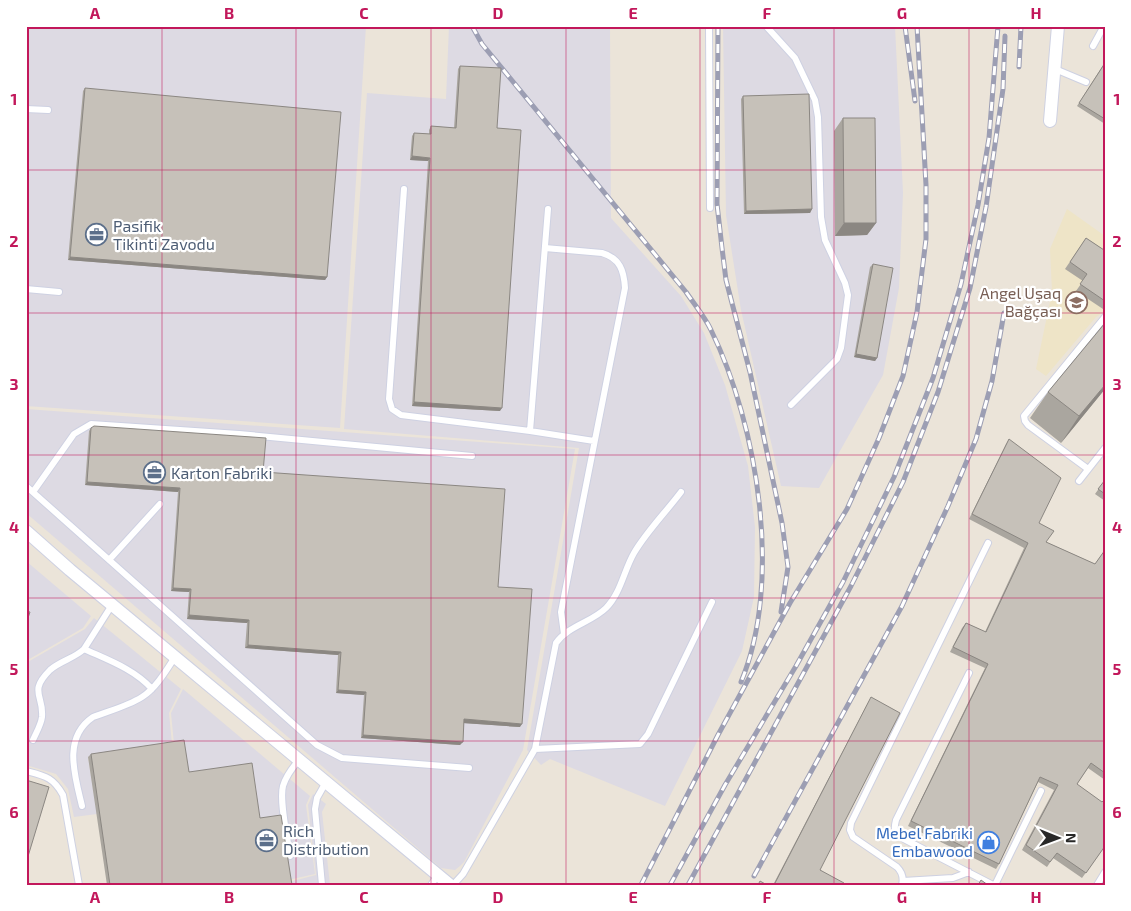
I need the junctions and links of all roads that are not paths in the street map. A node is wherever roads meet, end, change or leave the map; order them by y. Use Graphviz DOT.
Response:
graph roads {
  1 [pos="709,26"];
  2 [pos="766,26"];
  3 [pos="1058,26"];
  4 [pos="1104,26"];
  5 [pos="1093,46"];
  6 [pos="1055,69"];
  7 [pos="1086,82"];
  8 [pos="26,109"];
  9 [pos="48,110"];
  10 [pos="1050,121"];
  11 [pos="404,189"];
  12 [pos="710,208"];
  13 [pos="548,209"];
  14 [pos="545,248"];
  15 [pos="26,289"];
  16 [pos="59,292"];
  17 [pos="1105,317"];
  18 [pos="791,405"];
  19 [pos="530,431"];
  20 [pos="594,441"];
  21 [pos="1105,448"];
  22 [pos="472,456"];
  23 [pos="1088,469"];
  24 [pos="1079,480"];
  25 [pos="26,486"];
  26 [pos="33,492"];
  27 [pos="681,492"];
  28 [pos="160,504"];
  29 [pos="26,531"];
  30 [pos="988,543"];
  31 [pos="109,560"];
  32 [pos="712,602"];
  33 [pos="112,605"];
  34 [pos="564,634"];
  35 [pos="84,649"];
  36 [pos="175,657"];
  37 [pos="970,672"];
  38 [pos="152,689"];
  39 [pos="33,740"];
  40 [pos="535,749"];
  41 [pos="299,760"];
  42 [pos="469,768"];
  43 [pos="26,771"];
  44 [pos="326,782"];
  45 [pos="1041,791"];
  46 [pos="82,806"];
  47 [pos="290,856"];
  48 [pos="969,872"];
  49 [pos="1105,872"];
  50 [pos="434,880"];
  51 [pos="902,883"];
  52 [pos="79,885"];
  53 [pos="322,885"];
  54 [pos="452,885"];
  55 [pos="994,885"];
  56 [pos="1097,885"];
  1 -- 12 [label="lane"];
  2 -- 18 [label="lane"];
  3 -- 6 [label="street"];
  4 -- 5 [label="lane"];
  6 -- 7 [label="lane"];
  6 -- 10 [label="street"];
  8 -- 9 [label="lane"];
  11 -- 19 [label="lane"];
  13 -- 14 [label="lane"];
  14 -- 19 [label="lane"];
  14 -- 20 [label="lane"];
  15 -- 16 [label="lane"];
  17 -- 23 [label="lane"];
  19 -- 20 [label="lane"];
  20 -- 34 [label="lane"];
  21 -- 23 [label="lane"];
  22 -- 26 [label="lane"];
  23 -- 24 [label="lane"];
  25 -- 26 [label="lane"];
  26 -- 31 [label="lane"];
  27 -- 34 [label="lane"];
  28 -- 31 [label="lane"];
  29 -- 33 [label="street"];
  30 -- 51 [label="lane"];
  31 -- 42 [label="lane"];
  32 -- 40 [label="lane"];
  33 -- 35 [label="lane"];
  33 -- 36 [label="street"];
  34 -- 40 [label="lane"];
  35 -- 38 [label="lane"];
  35 -- 39 [label="lane"];
  36 -- 38 [label="lane"];
  36 -- 41 [label="street"];
  37 -- 48 [label="lane"];
  38 -- 46 [label="lane"];
  40 -- 54 [label="lane"];
  41 -- 44 [label="street"];
  41 -- 47 [label="lane"];
  43 -- 52 [label="lane"];
  44 -- 50 [label="street"];
  44 -- 53 [label="lane"];
  45 -- 55 [label="lane"];
  48 -- 51 [label="lane"];
  48 -- 55 [label="lane"];
  49 -- 56 [label="lane"];
  50 -- 54 [label="street"];
}
